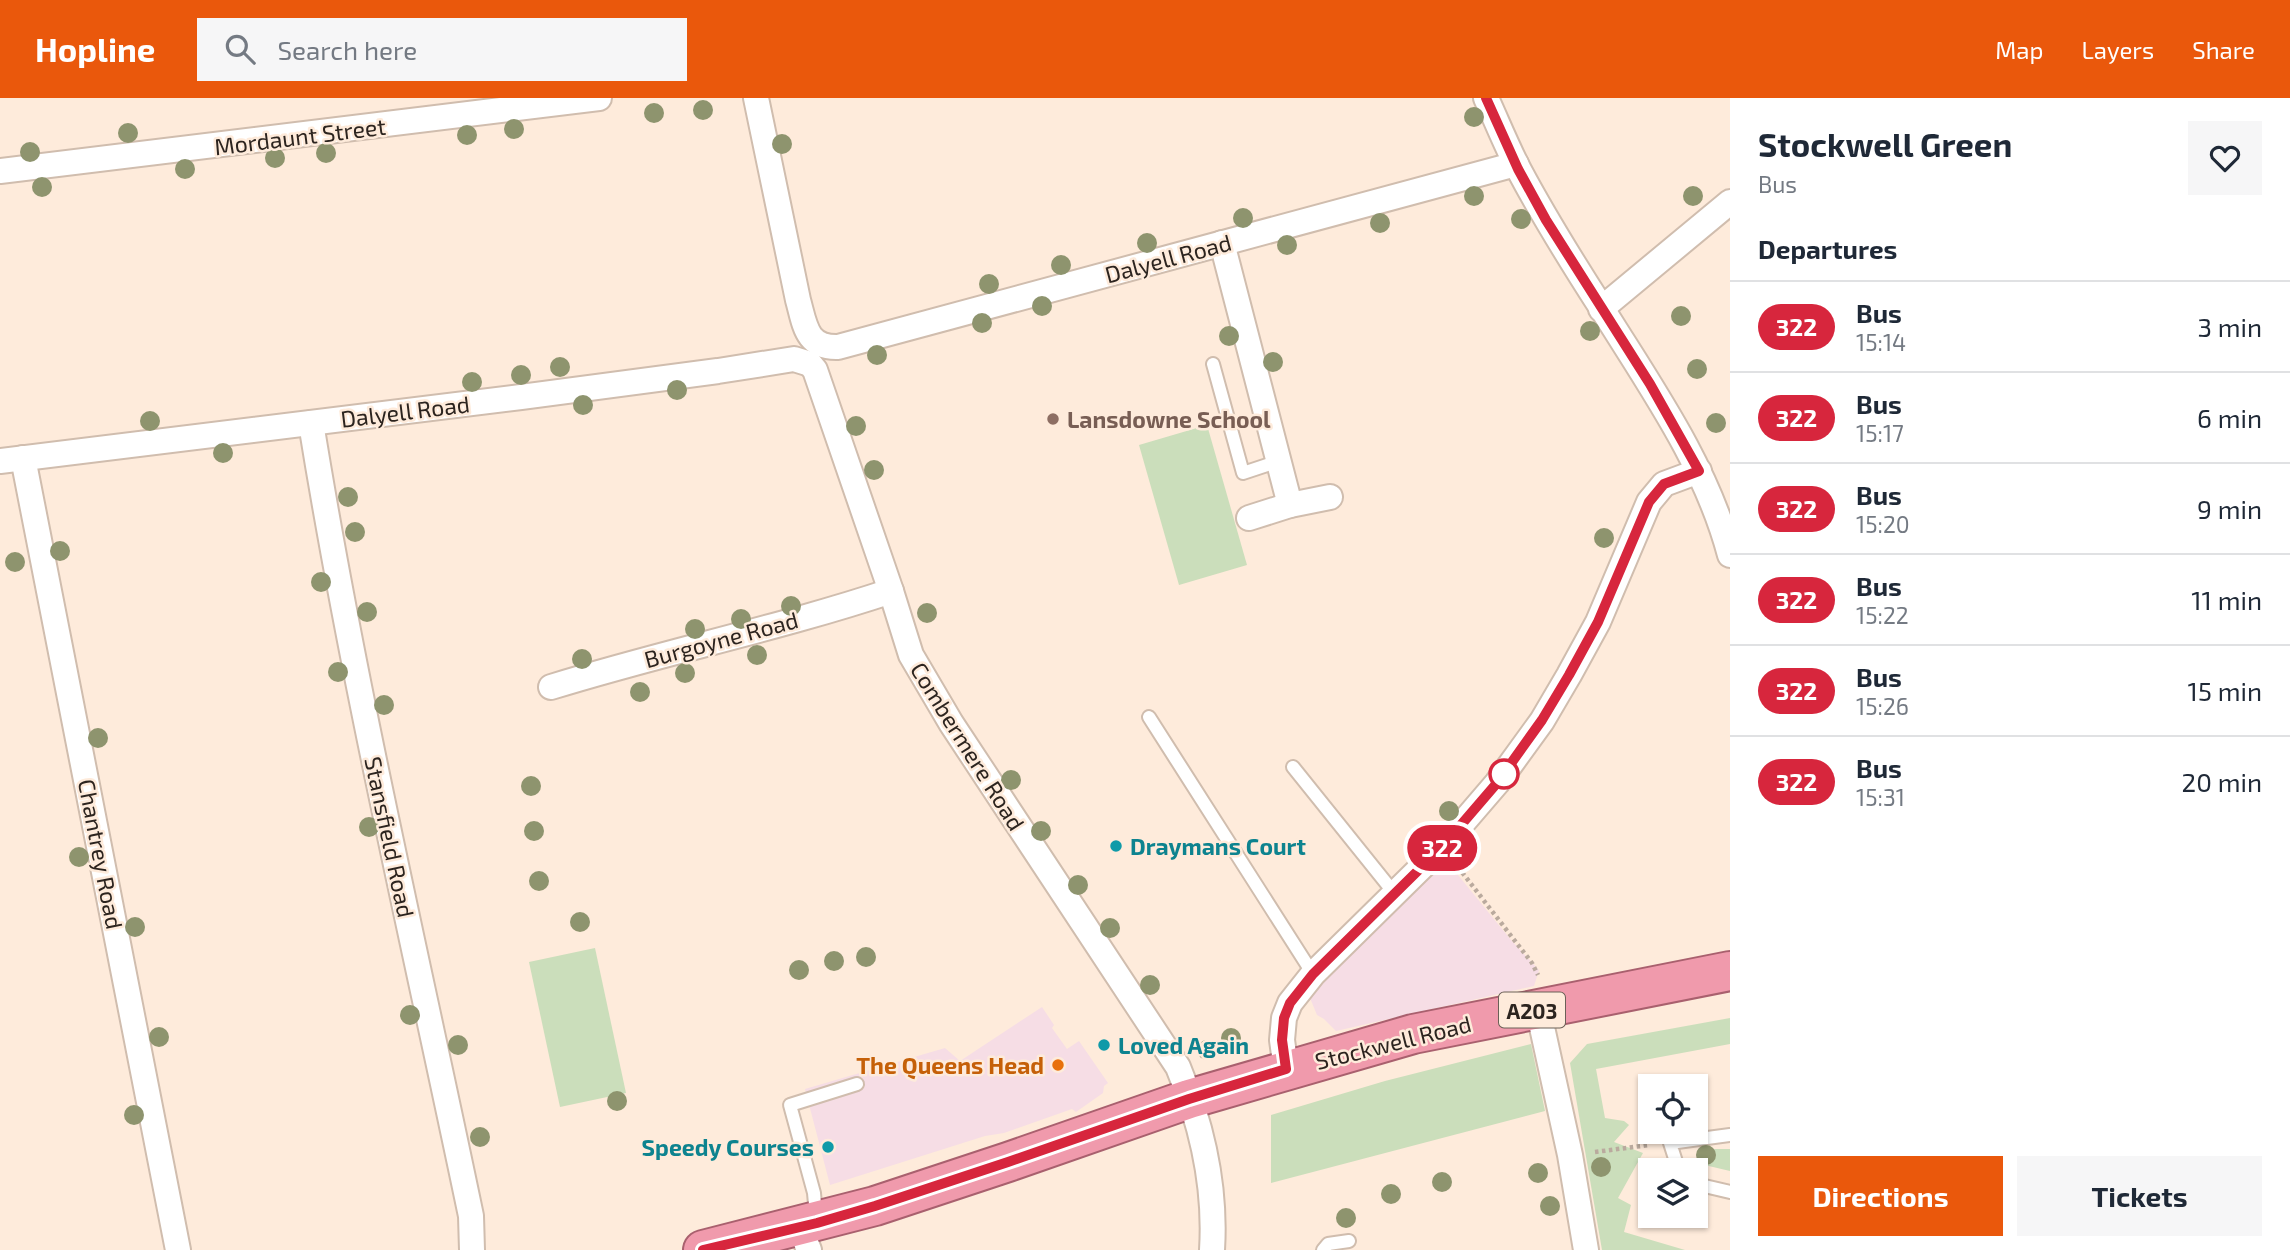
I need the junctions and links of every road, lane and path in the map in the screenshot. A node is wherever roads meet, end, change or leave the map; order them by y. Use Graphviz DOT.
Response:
graph roads {
  1 [pos="599,98"];
  2 [pos="756,98"];
  3 [pos="1486,98"];
  4 [pos="1516,164"];
  5 [pos="0,171"];
  6 [pos="1730,202"];
  7 [pos="1222,243"];
  8 [pos="1601,309"];
  9 [pos="815,353"];
  10 [pos="1213,364"];
  11 [pos="311,423"];
  12 [pos="12,460"];
  13 [pos="1279,461"];
  14 [pos="1699,471"];
  15 [pos="1330,497"];
  16 [pos="1290,505"];
  17 [pos="1249,518"];
  18 [pos="1728,541"];
  19 [pos="891,591"];
  20 [pos="551,687"];
  21 [pos="1149,717"];
  22 [pos="1293,767"];
  23 [pos="1442,847"];
  24 [pos="1395,894"];
  25 [pos="1730,971"];
  26 [pos="1313,974"];
  27 [pos="1538,992"];
  28 [pos="1286,1069"];
  29 [pos="857,1084"];
  30 [pos="1189,1099"];
  31 [pos="1730,1135"];
  32 [pos="1708,1138"];
  33 [pos="1662,1144"];
  34 [pos="1570,1155"];
  35 [pos="1708,1187"];
  36 [pos="1730,1192"];
  37 [pos="809,1233"];
  38 [pos="1349,1241"];
  39 [pos="178,1250"];
  40 [pos="471,1250"];
  41 [pos="703,1250"];
  42 [pos="1212,1250"];
  43 [pos="1323,1250"];
  44 [pos="1586,1250"];
  1 -- 5 [label="street, Mordaunt Street"];
  2 -- 9 [label="street, Combermere Road"];
  3 -- 4 [label="street"];
  4 -- 7 [label="street, Dalyell Road"];
  4 -- 8 [label="street"];
  6 -- 8 [label="street"];
  7 -- 9 [label="street, Dalyell Road"];
  7 -- 13 [label="street"];
  8 -- 14 [label="street"];
  9 -- 11 [label="street, Dalyell Road"];
  9 -- 19 [label="street, Combermere Road"];
  10 -- 13 [label="lane"];
  11 -- 12 [label="street, Dalyell Road"];
  11 -- 40 [label="street, Stansfield Road"];
  12 -- 39 [label="street, Chantrey Road"];
  13 -- 16 [label="street"];
  14 -- 18 [label="street"];
  14 -- 23 [label="street"];
  15 -- 16 [label="street"];
  16 -- 17 [label="street"];
  19 -- 20 [label="street, Burgoyne Road"];
  19 -- 30 [label="street, Combermere Road"];
  21 -- 26 [label="lane"];
  22 -- 24 [label="lane"];
  23 -- 24 [label="street"];
  23 -- 27 [label="path"];
  24 -- 26 [label="street"];
  25 -- 27 [label="highway, Stockwell Road / A203"];
  26 -- 28 [label="street"];
  27 -- 28 [label="highway, Stockwell Road / A203"];
  27 -- 34 [label="street"];
  28 -- 30 [label="highway, Stockwell Road / A203"];
  29 -- 37 [label="lane"];
  30 -- 37 [label="highway, Stockwell Road / A203"];
  30 -- 42 [label="street, Combermere Road"];
  31 -- 32 [label="lane"];
  33 -- 34 [label="path"];
  34 -- 44 [label="street"];
  35 -- 36 [label="lane"];
  37 -- 41 [label="highway, Stockwell Road / A203"];
  38 -- 43 [label="lane"];
}
